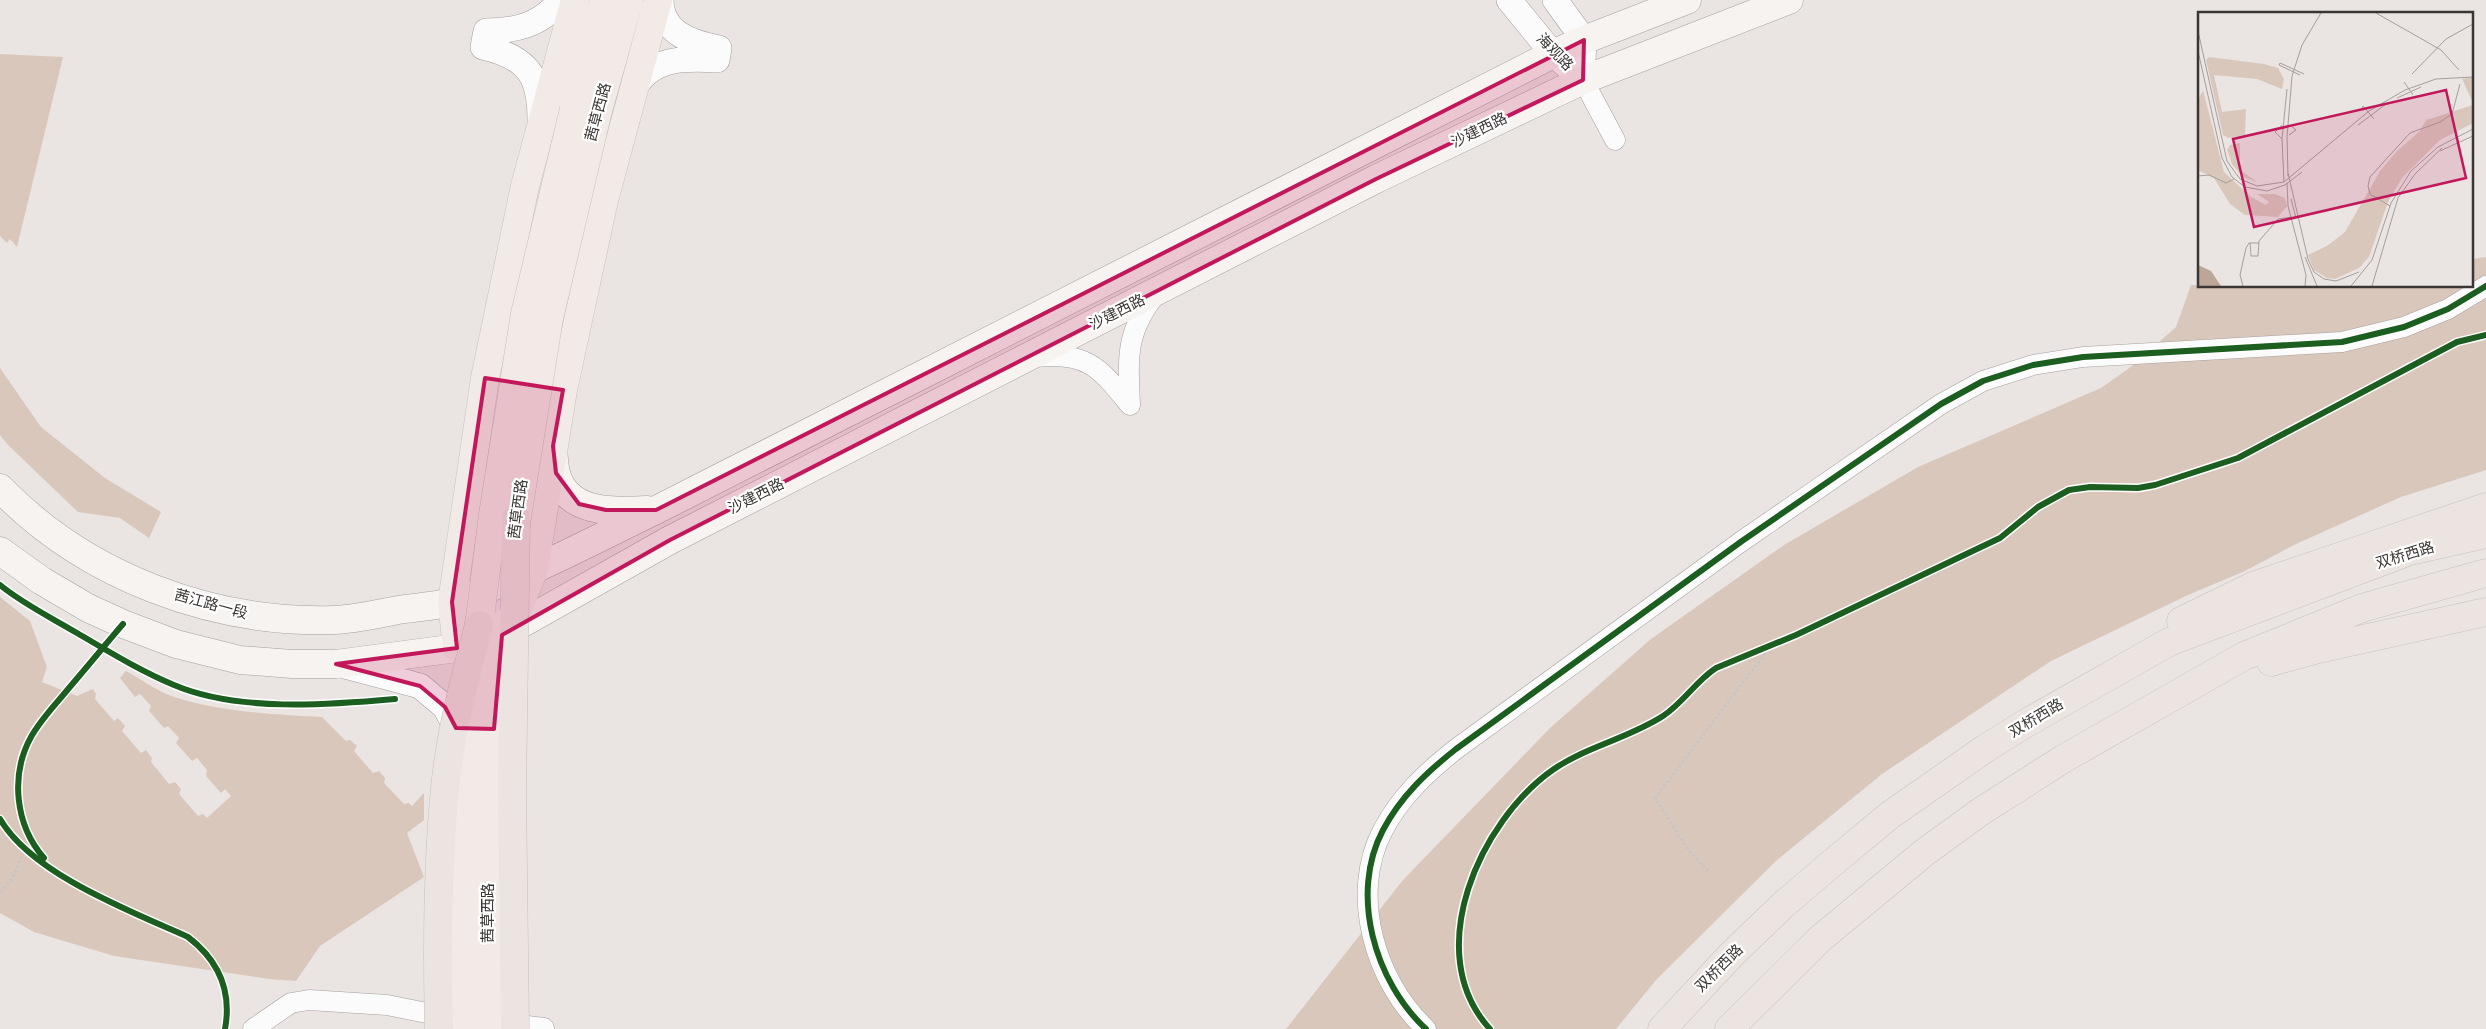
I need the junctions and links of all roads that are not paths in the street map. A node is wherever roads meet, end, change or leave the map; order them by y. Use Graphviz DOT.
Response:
graph roads {
  1 [pos="560,0"];
  2 [pos="575,0"];
  3 [pos="604,0"];
  4 [pos="629,0"];
  5 [pos="660,0"];
  6 [pos="1509,0"];
  7 [pos="1554,0"];
  8 [pos="1687,0"];
  9 [pos="1789,0"];
  10 [pos="1584,40"];
  11 [pos="1553,54"];
  12 [pos="1583,80"];
  13 [pos="631,94"];
  14 [pos="586,112"];
  15 [pos="540,126"];
  16 [pos="1615,140"];
  17 [pos="2486,286"];
  18 [pos="1159,290"];
  19 [pos="1025,358"];
  20 [pos="485,378"];
  21 [pos="563,390"];
  22 [pos="553,446"];
  23 [pos="0,488"];
  24 [pos="2486,507"];
  25 [pos="656,510"];
  26 [pos="516,518"];
  27 [pos="2486,534"];
  28 [pos="0,551"];
  29 [pos="534,569"];
  30 [pos="2486,572"];
  31 [pos="452,602"];
  32 [pos="2486,612"];
  33 [pos="479,625"];
  34 [pos="510,630"];
  35 [pos="456,648"];
  36 [pos="336,664"];
  37 [pos="2074,696"];
  38 [pos="456,728"];
  39 [pos="502,729"];
  40 [pos="2112,732"];
  41 [pos="474,1026"];
  42 [pos="544,1028"];
  43 [pos="254,1029"];
  44 [pos="1426,1029"];
  45 [pos="1662,1029"];
  46 [pos="1729,1029"];
  1 -- 15 [label="street"];
  2 -- 15 [label="main road"];
  3 -- 14 [label="main road, 茜草西路"];
  4 -- 14 [label="main road, 茜草西路"];
  5 -- 13 [label="main road"];
  5 -- 13 [label="street"];
  6 -- 11 [label="street, 海观路"];
  7 -- 10 [label="street, 海观路"];
  8 -- 10 [label="main road"];
  9 -- 12 [label="main road, 沙建西路"];
  10 -- 11 [label="main road"];
  10 -- 12 [label="street, 海观路"];
  11 -- 12 [label="street, 海观路"];
  11 -- 25 [label="main road"];
  12 -- 16 [label="street"];
  12 -- 18 [label="main road, 沙建西路"];
  13 -- 21 [label="main road"];
  14 -- 26 [label="main road, 茜草西路, bridge"];
  14 -- 33 [label="main road, 茜草西路, bridge"];
  15 -- 20 [label="main road"];
  17 -- 44 [label="street"];
  18 -- 19 [label="main road, 沙建西路"];
  18 -- 19 [label="street"];
  19 -- 34 [label="main road, 沙建西路"];
  20 -- 21 [label="main road"];
  20 -- 31 [label="main road"];
  21 -- 22 [label="main road"];
  22 -- 25 [label="main road"];
  22 -- 29 [label="main road"];
  23 -- 31 [label="main road, 茜江路一段"];
  24 -- 37 [label="highway"];
  25 -- 29 [label="main road"];
  26 -- 41 [label="highway, bridge"];
  27 -- 37 [label="highway, 双桥西路"];
  28 -- 36 [label="main road"];
  29 -- 31 [label="main road"];
  29 -- 34 [label="main road"];
  30 -- 40 [label="highway"];
  31 -- 35 [label="main road"];
  32 -- 40 [label="highway"];
  33 -- 41 [label="highway, bridge"];
  34 -- 35 [label="main road, 沙建西路"];
  34 -- 39 [label="street"];
  35 -- 36 [label="main road"];
  35 -- 38 [label="street"];
  36 -- 38 [label="street"];
  37 -- 45 [label="highway, 双桥西路"];
  38 -- 39 [label="street"];
  38 -- 41 [label="street"];
  39 -- 41 [label="street"];
  40 -- 46 [label="highway"];
  41 -- 42 [label="street"];
  41 -- 43 [label="street"];
}
